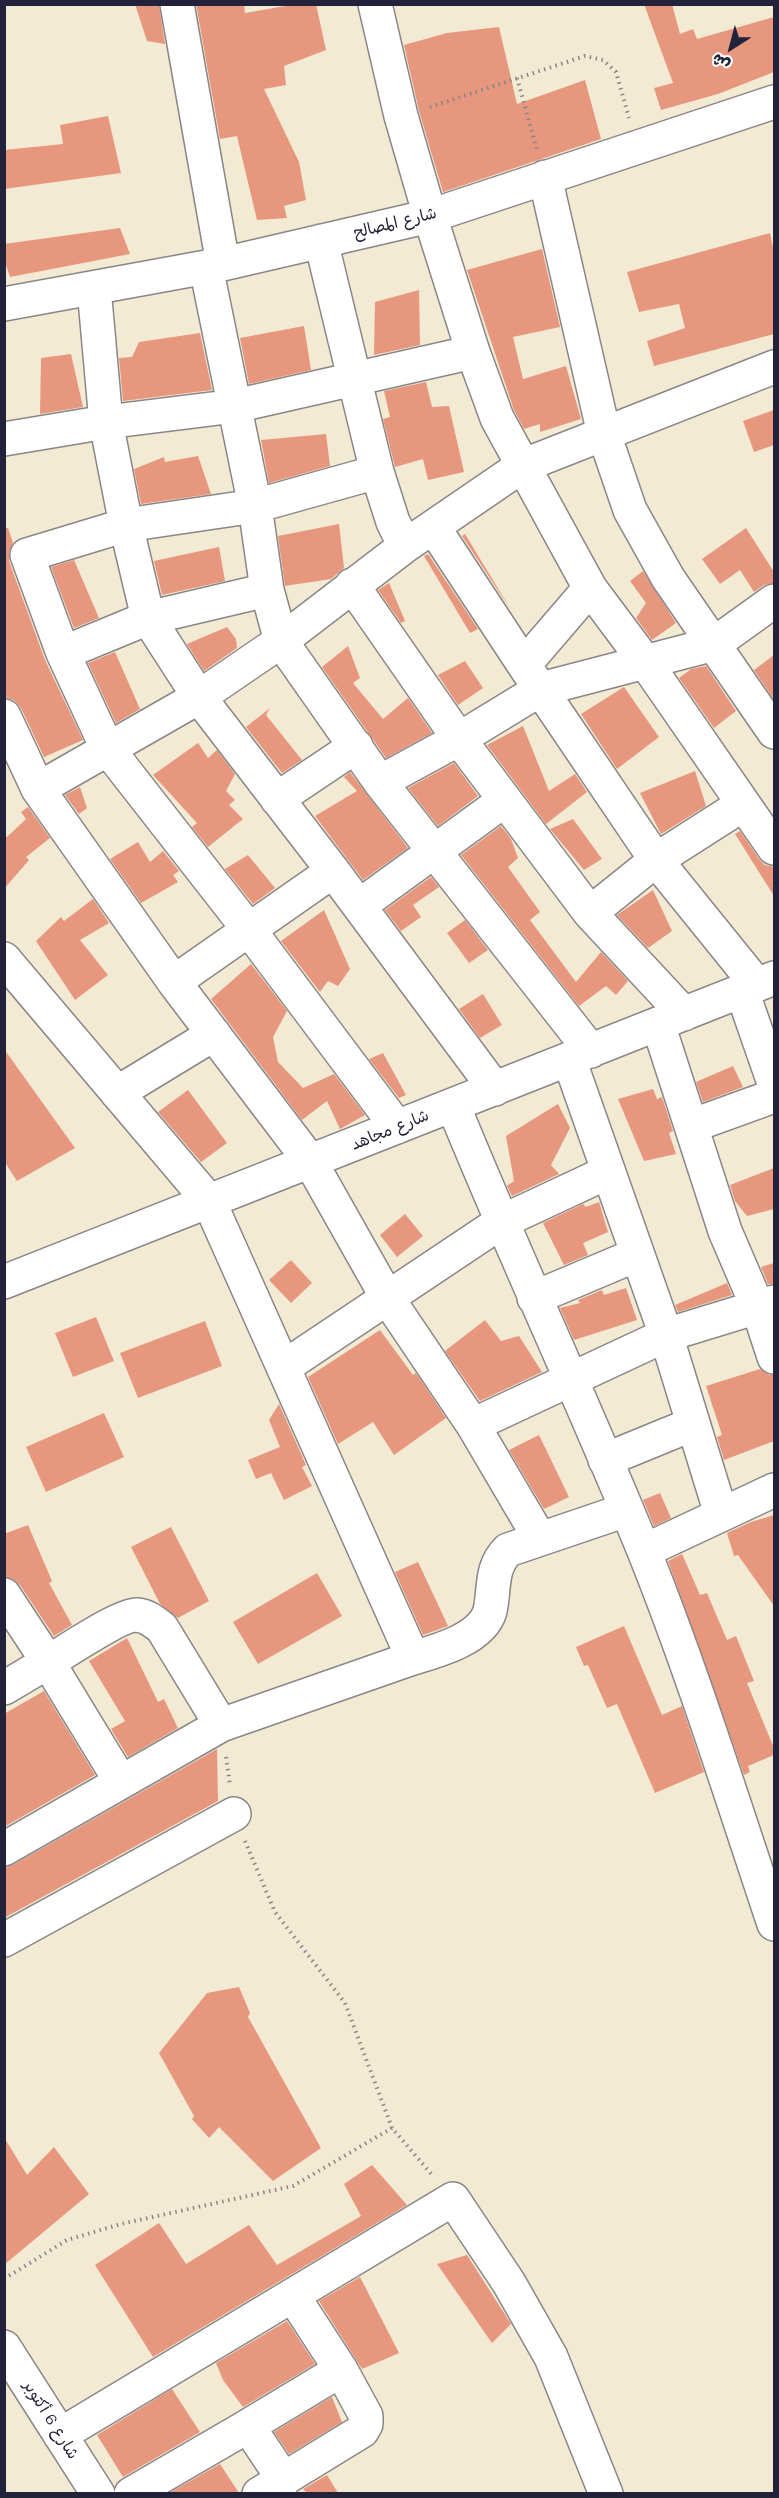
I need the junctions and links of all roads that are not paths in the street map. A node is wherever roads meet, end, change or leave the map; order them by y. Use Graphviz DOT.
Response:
graph roads {
  1 [pos="177,4"];
  2 [pos="375,4"];
  3 [pos="774,102"];
  4 [pos="545,177"];
  5 [pos="430,216"];
  6 [pos="321,241"];
  7 [pos="215,266"];
  8 [pos="94,288"];
  9 [pos="4,304"];
  10 [pos="473,352"];
  11 [pos="774,367"];
  12 [pos="354,380"];
  13 [pos="235,406"];
  14 [pos="106,422"];
  15 [pos="604,434"];
  16 [pos="4,439"];
  17 [pos="522,465"];
  18 [pos="377,472"];
  19 [pos="255,506"];
  20 [pos="126,525"];
  21 [pos="434,528"];
  22 [pos="405,546"];
  23 [pos="16,559"];
  24 [pos="352,585"];
  25 [pos="590,588"];
  26 [pos="267,590"];
  27 [pos="774,601"];
  28 [pos="148,618"];
  29 [pos="281,640"];
  30 [pos="714,644"];
  31 [pos="63,653"];
  32 [pos="646,663"];
  33 [pos="532,677"];
  34 [pos="199,697"];
  35 [pos="4,717"];
  36 [pos="774,732"];
  37 [pos="459,739"];
  38 [pos="356,747"];
  39 [pos="107,748"];
  40 [pos="380,782"];
  41 [pos="38,789"];
  42 [pos="277,799"];
  43 [pos="505,800"];
  44 [pos="742,805"];
  45 [pos="774,848"];
  46 [pos="434,850"];
  47 [pos="656,860"];
  48 [pos="333,871"];
  49 [pos="359,906"];
  50 [pos="590,913"];
  51 [pos="250,931"];
  52 [pos="4,959"];
  53 [pos="174,982"];
  54 [pos="758,985"];
  55 [pos="671,1019"];
  56 [pos="214,1034"];
  57 [pos="580,1055"];
  58 [pos="774,1083"];
  59 [pos="495,1089"];
  60 [pos="117,1094"];
  61 [pos="774,1096"];
  62 [pos="453,1105"];
  63 [pos="691,1126"];
  64 [pos="397,1127"];
  65 [pos="310,1161"];
  66 [pos="608,1172"];
  67 [pos="209,1201"];
  68 [pos="501,1222"];
  69 [pos="636,1255"];
  70 [pos="4,1282"];
  71 [pos="534,1298"];
  72 [pos="387,1299"];
  73 [pos="766,1305"];
  74 [pos="666,1335"];
  75 [pos="774,1357"];
  76 [pos="284,1367"];
  77 [pos="570,1380"];
  78 [pos="693,1424"];
  79 [pos="473,1425"];
  80 [pos="605,1460"];
  81 [pos="774,1490"];
  82 [pos="626,1510"];
  83 [pos="721,1514"];
  84 [pos="540,1539"];
  85 [pos="644,1551"];
  86 [pos="4,1595"];
  87 [pos="413,1658"];
  88 [pos="48,1662"];
  89 [pos="4,1688"];
  90 [pos="221,1725"];
  91 [pos="121,1782"];
  92 [pos="234,1814"];
  93 [pos="4,1849"];
  94 [pos="774,1923"];
  95 [pos="4,1940"];
  96 [pos="293,2296"];
  97 [pos="4,2347"];
  98 [pos="340,2370"];
  99 [pos="248,2426"];
  100 [pos="60,2435"];
  101 [pos="272,2487"];
  102 [pos="98,2493"];
  103 [pos="131,2493"];
  104 [pos="606,2493"];
  1 -- 7 [label="street"];
  2 -- 5 [label="street"];
  3 -- 4 [label="street, شارع المصالح"];
  4 -- 5 [label="street, شارع المصالح"];
  4 -- 15 [label="street"];
  5 -- 6 [label="street, شارع المصالح"];
  5 -- 10 [label="street"];
  6 -- 7 [label="street, شارع المصالح"];
  6 -- 12 [label="street"];
  7 -- 8 [label="street, شارع المصالح"];
  7 -- 13 [label="street"];
  8 -- 9 [label="street, شارع المصالح"];
  8 -- 14 [label="street"];
  10 -- 12 [label="street"];
  10 -- 17 [label="street"];
  11 -- 15 [label="street"];
  12 -- 13 [label="street"];
  12 -- 18 [label="street"];
  13 -- 14 [label="street"];
  13 -- 19 [label="street"];
  14 -- 16 [label="street"];
  14 -- 20 [label="street"];
  15 -- 17 [label="street"];
  15 -- 30 [label="street"];
  17 -- 21 [label="street"];
  17 -- 25 [label="street"];
  18 -- 19 [label="street"];
  18 -- 22 [label="street"];
  19 -- 20 [label="street"];
  19 -- 26 [label="street"];
  20 -- 23 [label="street"];
  20 -- 28 [label="street"];
  21 -- 22 [label="street"];
  21 -- 33 [label="street"];
  22 -- 24 [label="street"];
  23 -- 31 [label="street"];
  24 -- 29 [label="street"];
  24 -- 37 [label="street"];
  25 -- 32 [label="street"];
  25 -- 33 [label="street"];
  26 -- 28 [label="street"];
  26 -- 29 [label="street"];
  27 -- 30 [label="street"];
  28 -- 31 [label="street"];
  28 -- 34 [label="street"];
  29 -- 34 [label="street"];
  29 -- 38 [label="street"];
  30 -- 32 [label="street"];
  30 -- 36 [label="street"];
  31 -- 39 [label="street"];
  32 -- 33 [label="street"];
  32 -- 44 [label="street"];
  33 -- 37 [label="street"];
  33 -- 47 [label="street"];
  34 -- 39 [label="street"];
  34 -- 42 [label="street"];
  35 -- 41 [label="street"];
  37 -- 40 [label="street"];
  37 -- 43 [label="street"];
  38 -- 40 [label="street"];
  38 -- 42 [label="street"];
  39 -- 41 [label="street"];
  39 -- 51 [label="street"];
  40 -- 46 [label="street"];
  41 -- 53 [label="street"];
  42 -- 48 [label="street"];
  43 -- 46 [label="street"];
  43 -- 50 [label="street"];
  44 -- 45 [label="street"];
  44 -- 47 [label="street"];
  46 -- 49 [label="street"];
  46 -- 57 [label="street"];
  47 -- 50 [label="street"];
  47 -- 54 [label="street"];
  48 -- 49 [label="street"];
  48 -- 51 [label="street"];
  49 -- 59 [label="street"];
  50 -- 55 [label="street"];
  51 -- 53 [label="street"];
  51 -- 64 [label="street"];
  52 -- 60 [label="street"];
  53 -- 56 [label="street"];
  54 -- 55 [label="street, شارع مجاهد"];
  54 -- 58 [label="street"];
  55 -- 57 [label="street, شارع مجاهد"];
  55 -- 63 [label="street"];
  56 -- 60 [label="street"];
  56 -- 65 [label="street"];
  57 -- 59 [label="street, شارع مجاهد"];
  57 -- 66 [label="street"];
  59 -- 62 [label="street, شارع مجاهد"];
  60 -- 67 [label="street"];
  61 -- 63 [label="street"];
  62 -- 64 [label="street, شارع مجاهد"];
  62 -- 68 [label="street"];
  63 -- 73 [label="street"];
  64 -- 65 [label="street, شارع مجاهد"];
  65 -- 67 [label="street, شارع مجاهد"];
  65 -- 72 [label="street"];
  66 -- 68 [label="street"];
  66 -- 69 [label="street"];
  67 -- 70 [label="street, شارع مجاهد"];
  67 -- 76 [label="street"];
  68 -- 71 [label="street"];
  68 -- 72 [label="street"];
  69 -- 71 [label="street"];
  69 -- 74 [label="street"];
  71 -- 77 [label="street"];
  72 -- 76 [label="street"];
  72 -- 79 [label="street"];
  73 -- 74 [label="street"];
  73 -- 75 [label="street"];
  74 -- 77 [label="street"];
  74 -- 78 [label="street"];
  76 -- 87 [label="street"];
  77 -- 79 [label="street"];
  77 -- 80 [label="street"];
  78 -- 80 [label="street"];
  78 -- 83 [label="street"];
  79 -- 84 [label="street"];
  80 -- 82 [label="street"];
  81 -- 83 [label="street"];
  82 -- 84 [label="street"];
  82 -- 85 [label="street"];
  83 -- 85 [label="street"];
  84 -- 87 [label="street"];
  85 -- 94 [label="street"];
  86 -- 88 [label="street"];
  87 -- 90 [label="street"];
  88 -- 89 [label="street"];
  88 -- 90 [label="street"];
  88 -- 91 [label="street"];
  90 -- 91 [label="street"];
  91 -- 93 [label="street"];
  92 -- 95 [label="street"];
  96 -- 98 [label="street"];
  96 -- 100 [label="street"];
  96 -- 104 [label="street"];
  97 -- 100 [label="street, شارع 6 أكتوبر"];
  98 -- 99 [label="street"];
  98 -- 101 [label="street"];
  99 -- 101 [label="street"];
  99 -- 103 [label="street"];
  100 -- 102 [label="street, شارع 6 أكتوبر"];
}
